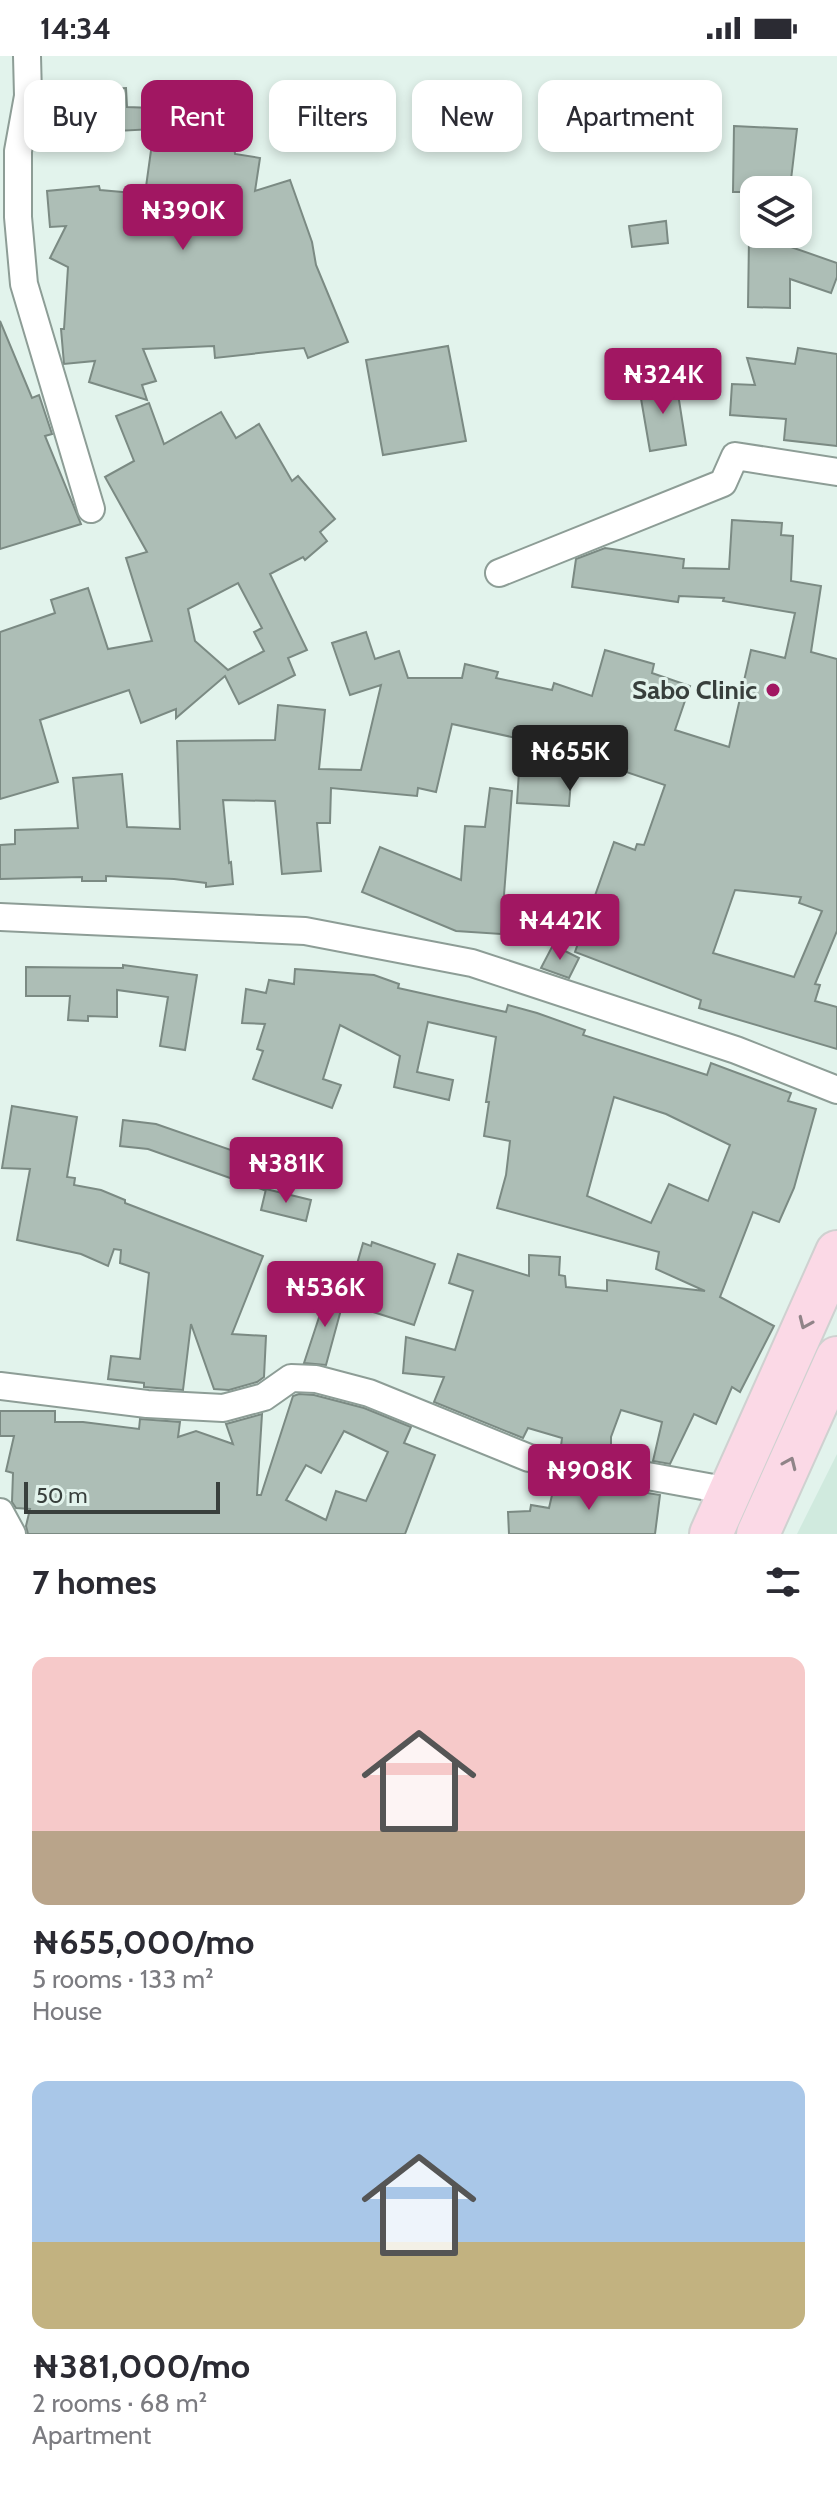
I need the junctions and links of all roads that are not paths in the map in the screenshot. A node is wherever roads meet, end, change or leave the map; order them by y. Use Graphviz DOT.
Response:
graph roads {
  1 [pos="27,56"];
  2 [pos="837,472"];
  3 [pos="91,509"];
  4 [pos="499,573"];
  5 [pos="0,917"];
  6 [pos="837,1090"];
  7 [pos="837,1252"];
  8 [pos="837,1358"];
  9 [pos="0,1386"];
  10 [pos="730,1491"];
  11 [pos="0,1512"];
  12 [pos="12,1534"];
  13 [pos="711,1534"];
  14 [pos="758,1534"];
  1 -- 3 [label="street"];
  2 -- 4 [label="street"];
  5 -- 6 [label="street"];
  7 -- 10 [label="main road, one-way"];
  14 -- 8 [label="main road, one-way"];
  9 -- 10 [label="street"];
  10 -- 13 [label="main road"];
  11 -- 12 [label="street"];
}
